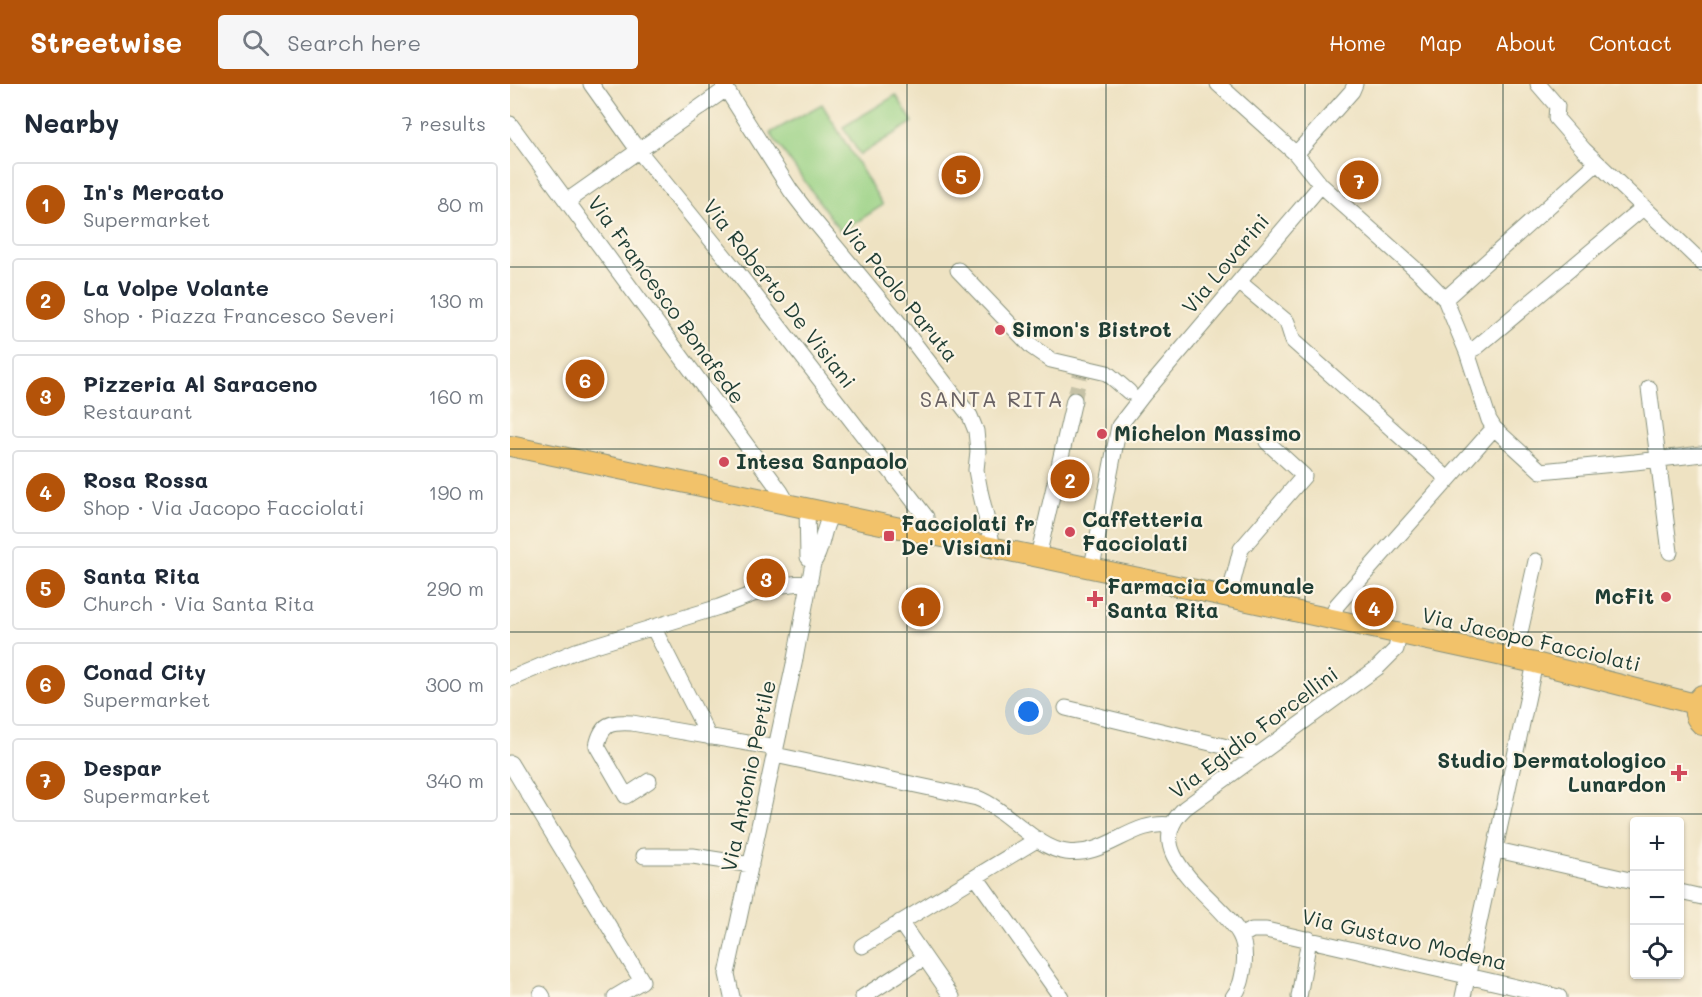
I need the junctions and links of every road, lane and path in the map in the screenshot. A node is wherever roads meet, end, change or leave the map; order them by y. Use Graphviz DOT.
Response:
graph roads {
  1 [pos="591,84"];
  2 [pos="1218,84"];
  3 [pos="1355,84"];
  4 [pos="1538,84"];
  5 [pos="724,87"];
  6 [pos="510,124"];
  7 [pos="638,150"];
  8 [pos="1296,154"];
  9 [pos="1597,163"];
  10 [pos="1321,185"];
  11 [pos="567,201"];
  12 [pos="1644,207"];
  13 [pos="1702,263"];
  14 [pos="958,270"];
  15 [pos="1239,282"];
  16 [pos="1445,298"];
  17 [pos="1467,352"];
  18 [pos="1648,388"];
  19 [pos="1134,396"];
  20 [pos="1074,400"];
  21 [pos="1494,429"];
  22 [pos="1267,442"];
  23 [pos="510,446"];
  24 [pos="1702,453"];
  25 [pos="1657,459"];
  26 [pos="1448,478"];
  27 [pos="783,502"];
  28 [pos="821,516"];
  29 [pos="924,532"];
  30 [pos="989,545"];
  31 [pos="1040,548"];
  32 [pos="1670,552"];
  33 [pos="1536,561"];
  34 [pos="813,563"];
  35 [pos="1092,567"];
  36 [pos="810,582"];
  37 [pos="1229,597"];
  38 [pos="1332,619"];
  39 [pos="653,627"];
  40 [pos="1399,635"];
  41 [pos="1514,659"];
  42 [pos="1535,663"];
  43 [pos="510,679"];
  44 [pos="1699,699"];
  45 [pos="1066,708"];
  46 [pos="1702,725"];
  47 [pos="709,737"];
  48 [pos="776,752"];
  49 [pos="1256,754"];
  50 [pos="510,763"];
  51 [pos="650,781"];
  52 [pos="1171,825"];
  53 [pos="1038,839"];
  54 [pos="1497,850"];
  55 [pos="644,856"];
  56 [pos="751,865"];
  57 [pos="976,877"];
  58 [pos="1630,880"];
  59 [pos="1684,893"];
  60 [pos="1702,897"];
  61 [pos="900,922"];
  62 [pos="1241,936"];
  63 [pos="1309,939"];
  64 [pos="862,946"];
  65 [pos="924,958"];
  66 [pos="1467,977"];
  67 [pos="730,996"];
  68 [pos="615,997"];
  69 [pos="863,997"];
  70 [pos="952,997"];
  71 [pos="1061,997"];
  72 [pos="1233,997"];
  73 [pos="1299,997"];
  74 [pos="1463,997"];
  75 [pos="1559,997"];
  1 -- 7 [label="street, Via Roberto De Visiani"];
  2 -- 8 [label="street"];
  3 -- 8 [label="street"];
  4 -- 9 [label="street"];
  5 -- 7 [label="street"];
  5 -- 30 [label="street, Via Paolo Paruta"];
  6 -- 11 [label="street, Via Francesco Bonafede"];
  7 -- 11 [label="street"];
  7 -- 29 [label="street, Via Roberto De Visiani"];
  8 -- 10 [label="street"];
  9 -- 12 [label="street"];
  9 -- 16 [label="street"];
  10 -- 15 [label="street, Via Lovarini"];
  10 -- 16 [label="street"];
  11 -- 27 [label="street, Via Francesco Bonafede"];
  12 -- 13 [label="street"];
  12 -- 17 [label="street"];
  14 -- 19 [label="street"];
  15 -- 19 [label="street, Via Lovarini"];
  15 -- 26 [label="street"];
  16 -- 17 [label="street"];
  17 -- 21 [label="street"];
  18 -- 25 [label="street"];
  19 -- 35 [label="street, Via Lovarini"];
  20 -- 31 [label="street"];
  21 -- 25 [label="street"];
  21 -- 26 [label="street"];
  22 -- 37 [label="street"];
  23 -- 27 [label="main road, Via Jacopo Facciolati"];
  24 -- 25 [label="street"];
  25 -- 32 [label="street"];
  26 -- 38 [label="street"];
  27 -- 28 [label="main road, Via Jacopo Facciolati"];
  28 -- 29 [label="main road, Via Jacopo Facciolati"];
  28 -- 34 [label="street, Via Antonio Pertile"];
  28 -- 34 [label="street, Via Antonio Pertile"];
  29 -- 30 [label="main road, Via Jacopo Facciolati"];
  30 -- 35 [label="main road, Via Jacopo Facciolati"];
  33 -- 41 [label="street"];
  34 -- 36 [label="street, Via Antonio Pertile"];
  35 -- 37 [label="main road, Via Jacopo Facciolati"];
  36 -- 39 [label="street"];
  36 -- 48 [label="street, Via Antonio Pertile"];
  37 -- 38 [label="main road, Via Jacopo Facciolati"];
  38 -- 40 [label="main road, Via Jacopo Facciolati"];
  39 -- 43 [label="street"];
  39 -- 47 [label="street"];
  40 -- 41 [label="main road, Via Jacopo Facciolati"];
  40 -- 49 [label="street, Via Egidio Forcellini"];
  41 -- 42 [label="main road, Via Jacopo Facciolati"];
  42 -- 44 [label="main road, Via Jacopo Facciolati"];
  42 -- 54 [label="street"];
  44 -- 46 [label="main road"];
  45 -- 49 [label="street"];
  47 -- 48 [label="street"];
  47 -- 51 [label="street"];
  48 -- 53 [label="street"];
  48 -- 56 [label="street, Via Antonio Pertile"];
  49 -- 52 [label="street, Via Egidio Forcellini"];
  50 -- 68 [label="street"];
  52 -- 53 [label="street"];
  52 -- 62 [label="street, Via Egidio Forcellini"];
  53 -- 57 [label="street"];
  54 -- 58 [label="street"];
  54 -- 66 [label="street"];
  55 -- 56 [label="street"];
  56 -- 67 [label="street, Via Antonio Pertile"];
  57 -- 61 [label="street"];
  57 -- 71 [label="street"];
  59 -- 60 [label="street"];
  61 -- 64 [label="street"];
  61 -- 65 [label="street"];
  62 -- 63 [label="street, Via Gustavo Modena"];
  62 -- 72 [label="street"];
  63 -- 66 [label="street, Via Gustavo Modena"];
  63 -- 73 [label="street"];
  65 -- 69 [label="street"];
  65 -- 70 [label="street"];
  66 -- 74 [label="street"];
  66 -- 75 [label="street, Via Gustavo Modena"];
}
